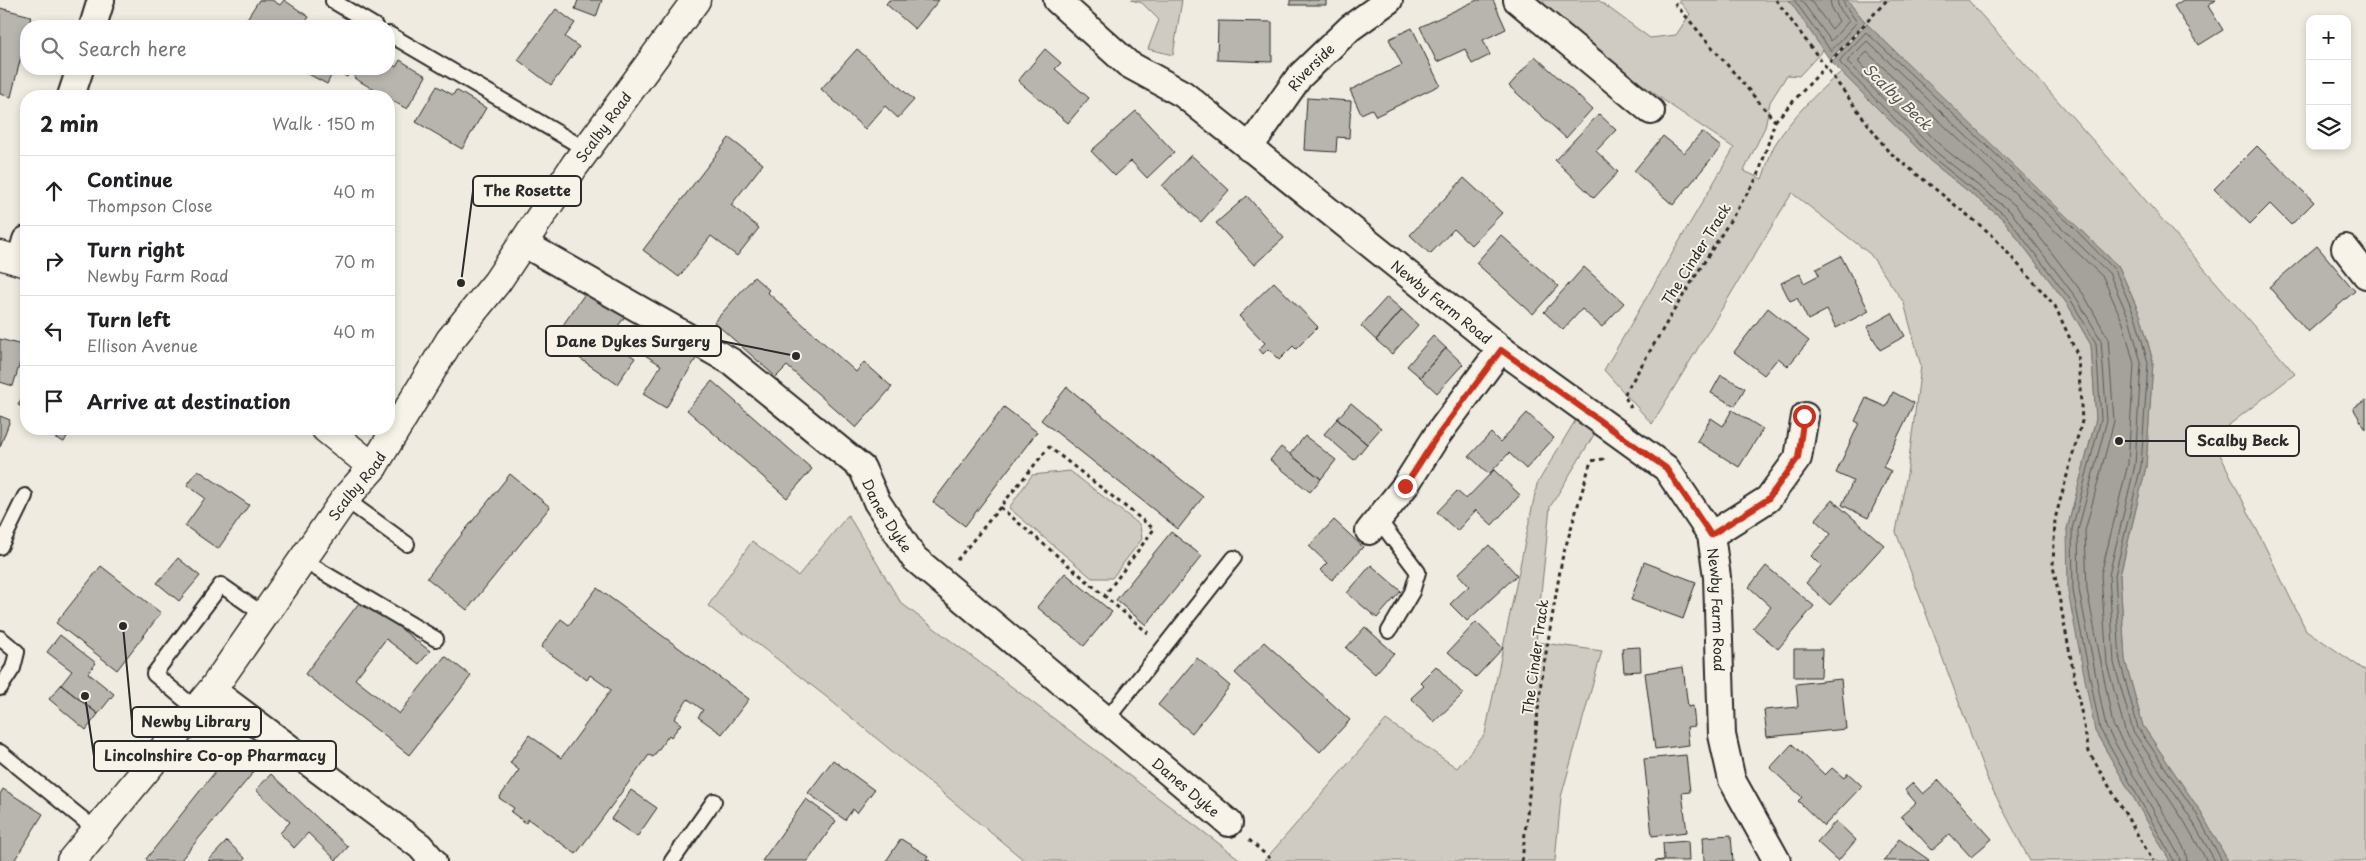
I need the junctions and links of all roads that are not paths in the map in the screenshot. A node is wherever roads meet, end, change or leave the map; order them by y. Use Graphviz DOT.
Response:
graph roads {
  1 [pos="102,0"];
  2 [pos="696,0"];
  3 [pos="1057,0"];
  4 [pos="1389,0"];
  5 [pos="1517,0"];
  6 [pos="332,1"];
  7 [pos="95,20"];
  8 [pos="365,20"];
  9 [pos="395,38"];
  10 [pos="78,75"];
  11 [pos="73,90"];
  12 [pos="1651,111"];
  13 [pos="1249,148"];
  14 [pos="587,150"];
  15 [pos="523,243"];
  16 [pos="2345,248"];
  17 [pos="2366,275"];
  18 [pos="1501,350"];
  19 [pos="1804,416"];
  20 [pos="395,431"];
  21 [pos="333,435"];
  22 [pos="392,435"];
  23 [pos="373,467"];
  24 [pos="25,496"];
  25 [pos="345,499"];
  26 [pos="1373,525"];
  27 [pos="1711,535"];
  28 [pos="407,544"];
  29 [pos="0,546"];
  30 [pos="1234,558"];
  31 [pos="302,560"];
  32 [pos="264,615"];
  33 [pos="1389,631"];
  34 [pos="0,638"];
  35 [pos="436,639"];
  36 [pos="0,688"];
  37 [pos="204,700"];
  38 [pos="1107,719"];
  39 [pos="0,752"];
  40 [pos="714,801"];
  41 [pos="1229,823"];
  42 [pos="95,829"];
  43 [pos="420,856"];
  44 [pos="71,861"];
  45 [pos="672,861"];
  46 [pos="1777,861"];
  1 -- 7 [label="street"];
  2 -- 14 [label="main road, Scalby Road"];
  3 -- 13 [label="street, Newby Farm Road"];
  4 -- 13 [label="street, Riverside"];
  5 -- 12 [label="street"];
  6 -- 8 [label="lane"];
  9 -- 14 [label="lane"];
  10 -- 11 [label="street"];
  13 -- 18 [label="street, Newby Farm Road"];
  14 -- 15 [label="main road, Scalby Road"];
  15 -- 20 [label="main road, Scalby Road"];
  15 -- 38 [label="street, Danes Dyke"];
  16 -- 17 [label="street"];
  18 -- 26 [label="street"];
  18 -- 27 [label="street, Newby Farm Road"];
  19 -- 27 [label="street"];
  21 -- 23 [label="main road"];
  22 -- 23 [label="main road, Scalby Road"];
  23 -- 25 [label="main road, Scalby Road"];
  24 -- 29 [label="lane"];
  25 -- 28 [label="lane"];
  25 -- 31 [label="main road, Scalby Road"];
  26 -- 33 [label="lane"];
  27 -- 46 [label="street, Newby Farm Road"];
  30 -- 38 [label="lane"];
  31 -- 32 [label="main road, Scalby Road"];
  31 -- 35 [label="lane"];
  32 -- 37 [label="main road, Scalby Road"];
  32 -- 37 [label="lane"];
  34 -- 36 [label="lane"];
  37 -- 42 [label="main road, Scalby Road"];
  37 -- 43 [label="street"];
  38 -- 41 [label="street, Danes Dyke"];
  39 -- 42 [label="lane"];
  40 -- 45 [label="lane"];
  42 -- 44 [label="main road, Scalby Road"];
}
